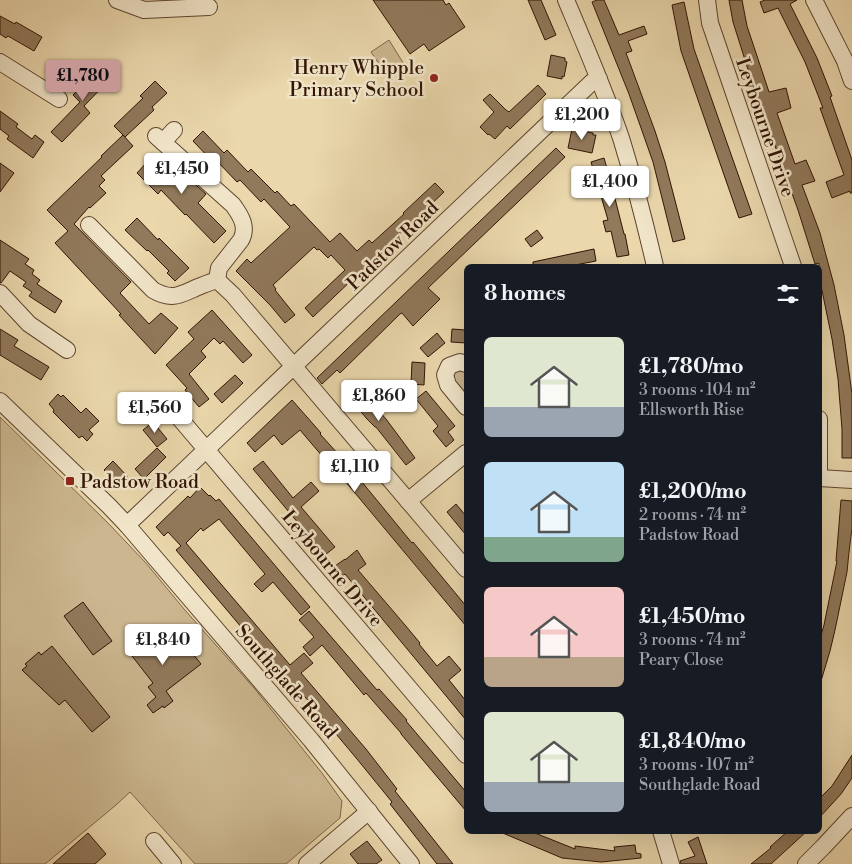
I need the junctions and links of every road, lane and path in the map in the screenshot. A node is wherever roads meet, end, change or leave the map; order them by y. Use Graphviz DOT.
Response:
graph roads {
  1 [pos="118,0"];
  2 [pos="566,0"];
  3 [pos="707,0"];
  4 [pos="814,0"];
  5 [pos="209,7"];
  6 [pos="0,62"];
  7 [pos="599,79"];
  8 [pos="852,81"];
  9 [pos="59,99"];
  10 [pos="174,130"];
  11 [pos="98,226"];
  12 [pos="655,264"];
  13 [pos="792,264"];
  14 [pos="217,280"];
  15 [pos="0,293"];
  16 [pos="64,342"];
  17 [pos="464,363"];
  18 [pos="293,366"];
  19 [pos="0,402"];
  20 [pos="464,405"];
  21 [pos="170,407"];
  22 [pos="206,449"];
  23 [pos="464,455"];
  24 [pos="822,478"];
  25 [pos="852,480"];
  26 [pos="408,501"];
  27 [pos="127,525"];
  28 [pos="464,567"];
  29 [pos="464,753"];
  30 [pos="369,812"];
  31 [pos="852,816"];
  32 [pos="662,834"];
  33 [pos="154,841"];
  34 [pos="173,864"];
  35 [pos="307,864"];
  36 [pos="411,864"];
  37 [pos="670,864"];
  38 [pos="806,864"];
  1 -- 5 [label="street"];
  2 -- 7 [label="street"];
  3 -- 13 [label="street, Leybourne Drive"];
  4 -- 8 [label="street"];
  6 -- 9 [label="street"];
  7 -- 12 [label="street"];
  7 -- 18 [label="street, Padstow Road"];
  10 -- 14 [label="street"];
  11 -- 14 [label="street"];
  14 -- 18 [label="street"];
  15 -- 16 [label="street"];
  17 -- 20 [label="street"];
  18 -- 22 [label="street, Padstow Road"];
  18 -- 26 [label="street"];
  19 -- 27 [label="street, Southglade Road"];
  21 -- 22 [label="street, Leybourne Drive"];
  22 -- 27 [label="street, Padstow Road"];
  22 -- 29 [label="street, Leybourne Drive"];
  23 -- 26 [label="street"];
  24 -- 25 [label="street"];
  26 -- 28 [label="street"];
  27 -- 30 [label="street, Southglade Road"];
  30 -- 35 [label="street"];
  30 -- 36 [label="street, Southglade Road"];
  31 -- 38 [label="street"];
  32 -- 37 [label="street"];
  33 -- 34 [label="street"];
}
